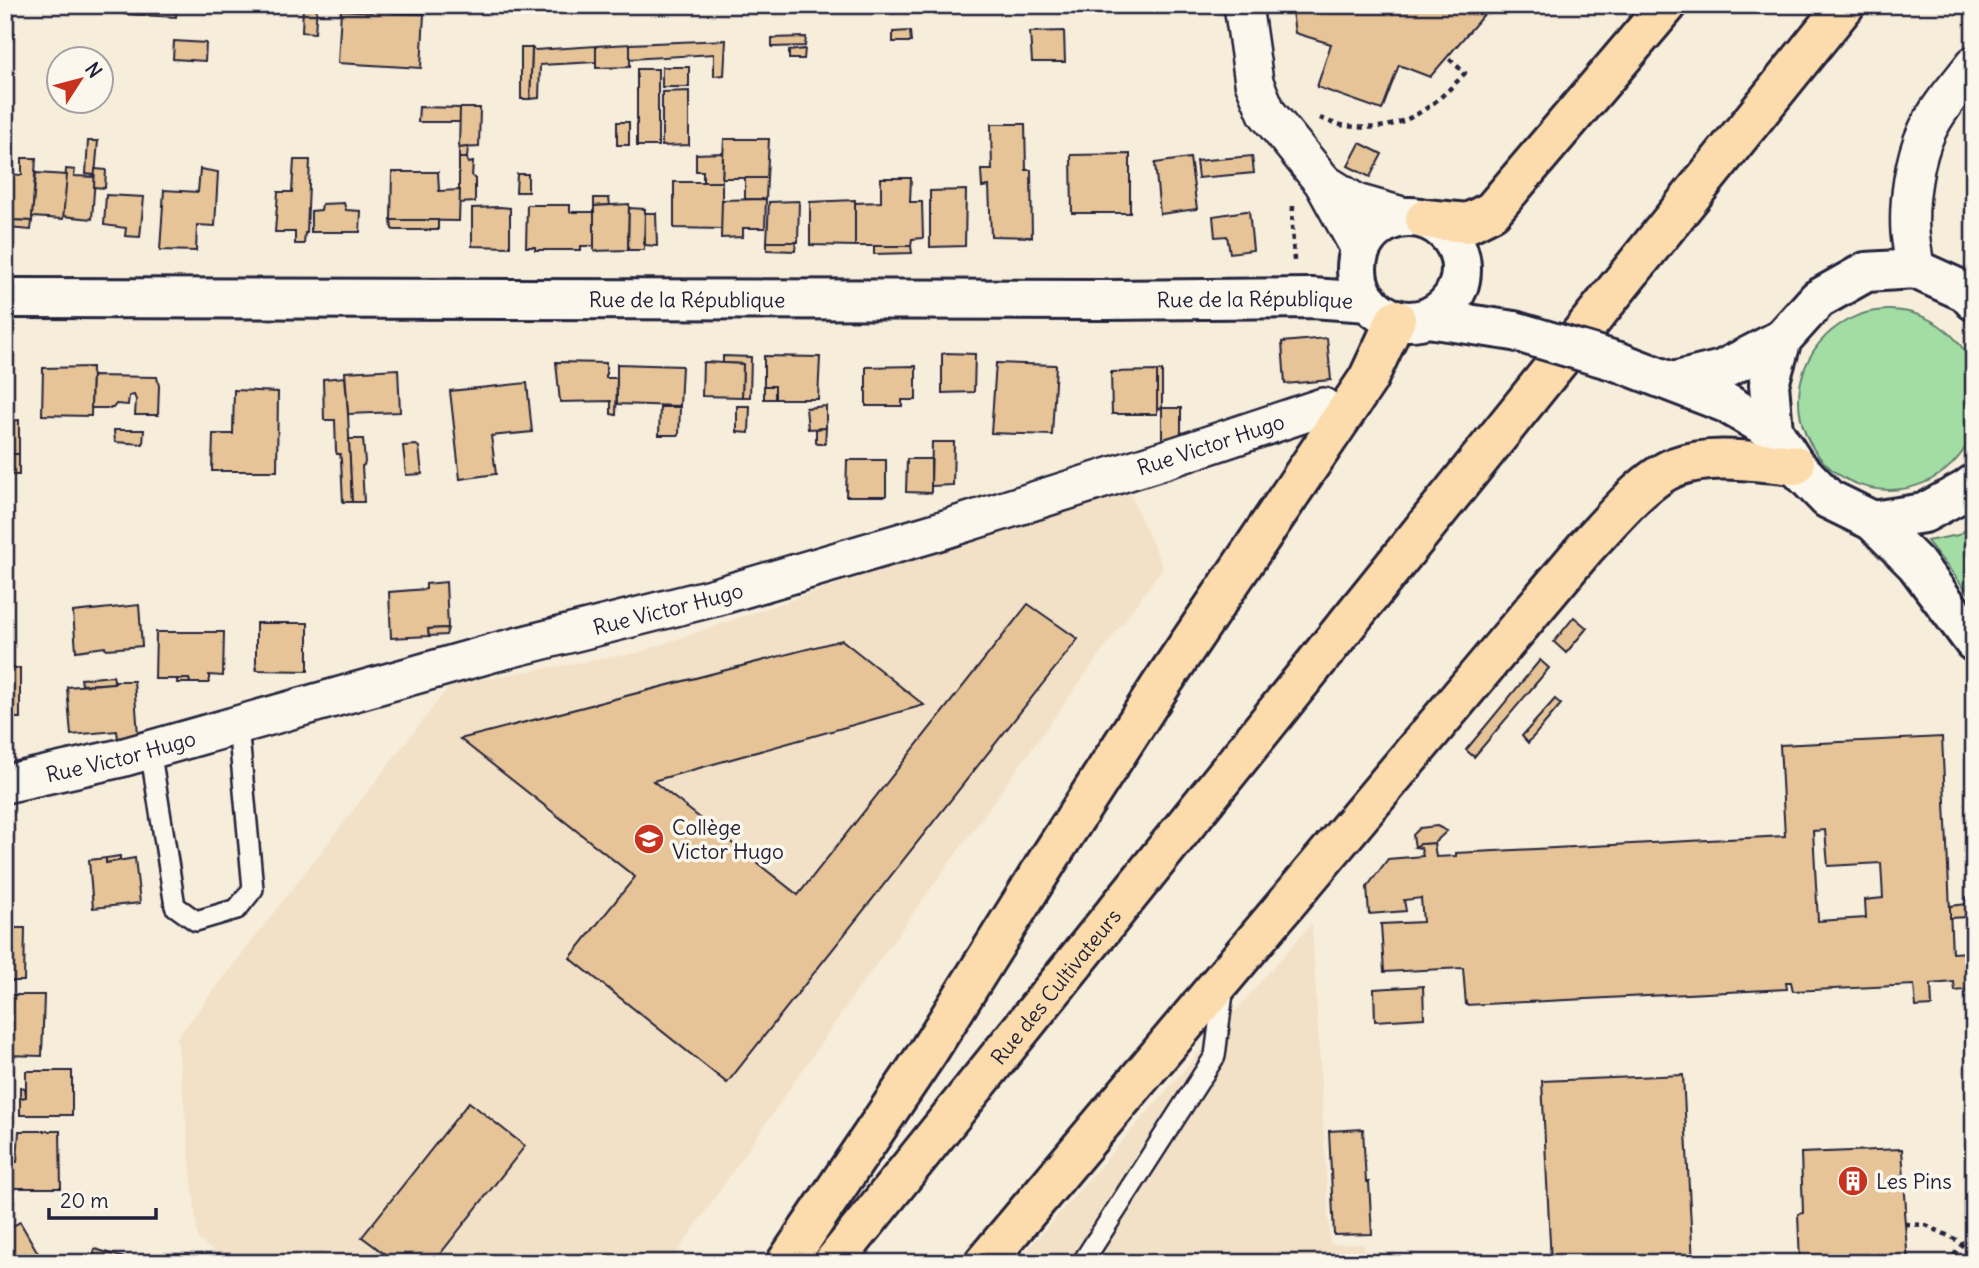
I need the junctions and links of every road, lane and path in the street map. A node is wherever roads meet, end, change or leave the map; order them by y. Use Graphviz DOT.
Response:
graph roads {
  1 [pos="1243,5"];
  2 [pos="1667,5"];
  3 [pos="1845,5"];
  4 [pos="1447,57"];
  5 [pos="1974,65"];
  6 [pos="1288,139"];
  7 [pos="1323,182"];
  8 [pos="1414,217"];
  9 [pos="1915,269"];
  10 [pos="1461,272"];
  11 [pos="1382,293"];
  12 [pos="1971,294"];
  13 [pos="5,298"];
  14 [pos="1514,331"];
  15 [pos="1782,339"];
  16 [pos="1673,382"];
  17 [pos="1323,407"];
  18 [pos="1773,431"];
  19 [pos="1795,465"];
  20 [pos="1974,484"];
  21 [pos="1873,521"];
  22 [pos="1974,642"];
  23 [pos="238,725"];
  24 [pos="150,749"];
  25 [pos="5,784"];
  26 [pos="1225,976"];
  27 [pos="1905,1224"];
  28 [pos="1974,1233"];
  29 [pos="1963,1243"];
  30 [pos="786,1263"];
  31 [pos="833,1263"];
  32 [pos="984,1263"];
  33 [pos="1082,1263"];
  34 [pos="1948,1263"];
  1 -- 6 [label="street"];
  2 -- 8 [label="main road"];
  3 -- 31 [label="main road, Rue des Cultivateurs"];
  4 -- 6 [label="path"];
  5 -- 9 [label="street"];
  6 -- 7 [label="street"];
  7 -- 8 [label="street"];
  7 -- 11 [label="street"];
  8 -- 10 [label="main road"];
  8 -- 11 [label="main road"];
  9 -- 12 [label="main road"];
  9 -- 15 [label="main road"];
  10 -- 11 [label="main road"];
  10 -- 14 [label="main road"];
  11 -- 13 [label="main road, Rue de la République"];
  11 -- 14 [label="main road"];
  11 -- 30 [label="main road"];
  14 -- 16 [label="main road, bridge"];
  15 -- 16 [label="main road"];
  15 -- 18 [label="main road"];
  16 -- 18 [label="main road"];
  17 -- 23 [label="street, Rue Victor Hugo"];
  18 -- 19 [label="main road"];
  19 -- 21 [label="main road"];
  19 -- 26 [label="main road"];
  20 -- 21 [label="main road"];
  21 -- 22 [label="main road"];
  23 -- 24 [label="street, Rue Victor Hugo"];
  23 -- 24 [label="lane"];
  24 -- 25 [label="street, Rue Victor Hugo"];
  26 -- 32 [label="main road"];
  26 -- 33 [label="lane"];
  27 -- 29 [label="path"];
  28 -- 29 [label="path"];
  29 -- 34 [label="path"];
}
